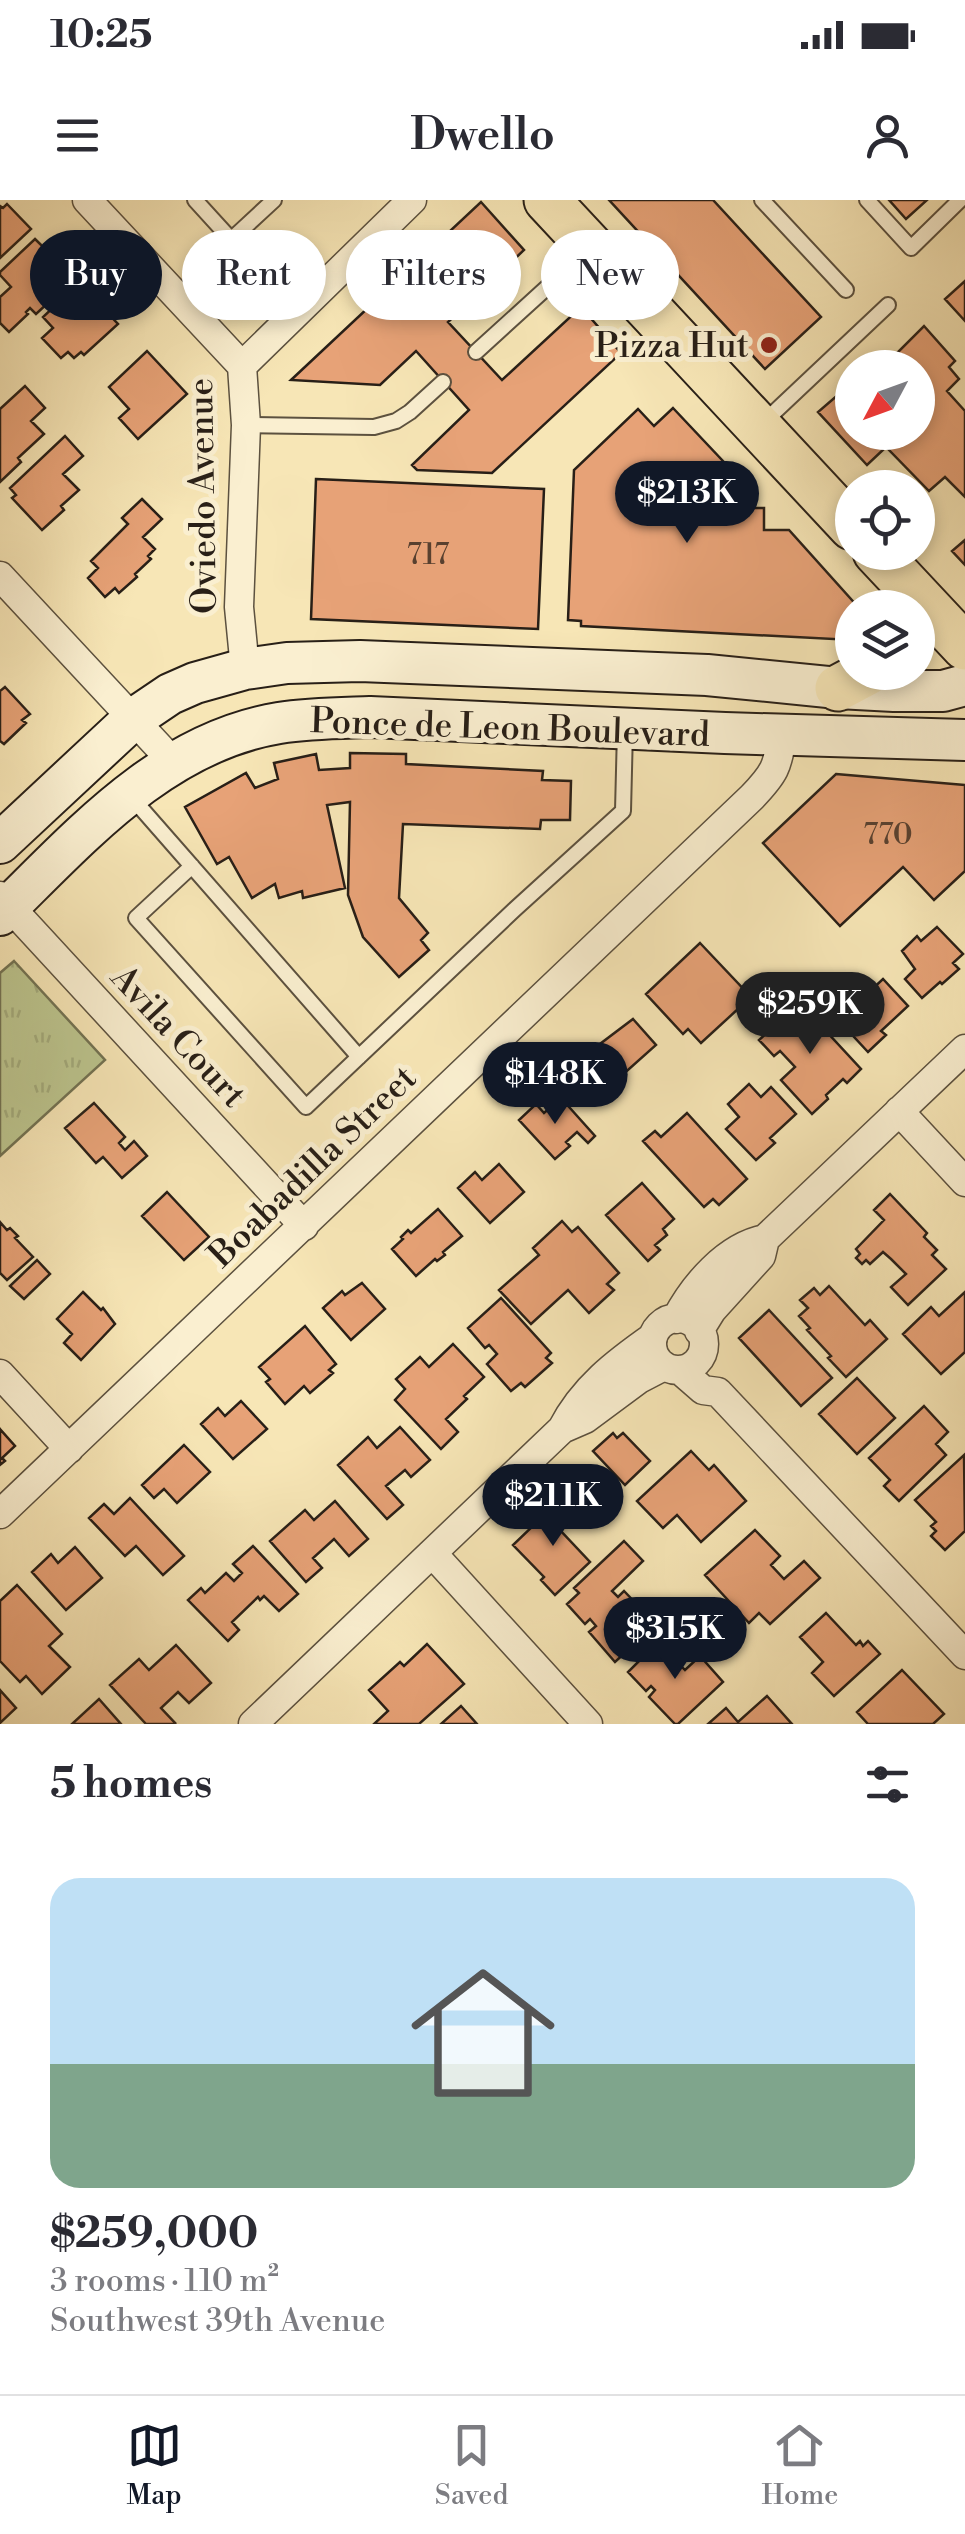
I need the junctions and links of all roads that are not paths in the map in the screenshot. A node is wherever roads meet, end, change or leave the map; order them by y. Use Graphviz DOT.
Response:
graph roads {
  1 [pos="87,200"];
  2 [pos="195,200"];
  3 [pos="274,200"];
  4 [pos="412,200"];
  5 [pos="762,200"];
  6 [pos="867,200"];
  7 [pos="960,200"];
  8 [pos="570,219"];
  9 [pos="223,230"];
  10 [pos="242,230"];
  11 [pos="326,284"];
  12 [pos="846,290"];
  13 [pos="888,304"];
  14 [pos="289,320"];
  15 [pos="476,352"];
  16 [pos="242,366"];
  17 [pos="443,382"];
  18 [pos="246,426"];
  19 [pos="760,426"];
  20 [pos="835,508"];
  21 [pos="891,570"];
  22 [pos="0,576"];
  23 [pos="907,590"];
  24 [pos="935,620"];
  25 [pos="965,648"];
  26 [pos="245,669"];
  27 [pos="835,679"];
  28 [pos="965,685"];
  29 [pos="935,690"];
  30 [pos="133,719"];
  31 [pos="253,728"];
  32 [pos="625,728"];
  33 [pos="782,734"];
  34 [pos="965,740"];
  35 [pos="174,763"];
  36 [pos="129,794"];
  37 [pos="0,844"];
  38 [pos="192,866"];
  39 [pos="3,906"];
  40 [pos="965,1049"];
  41 [pos="359,1057"];
  42 [pos="899,1112"];
  43 [pos="965,1182"];
  44 [pos="304,1226"];
  45 [pos="693,1333"];
  46 [pos="653,1336"];
  47 [pos="672,1368"];
  48 [pos="0,1374"];
  49 [pos="718,1392"];
  50 [pos="562,1429"];
  51 [pos="69,1450"];
  52 [pos="0,1514"];
  53 [pos="433,1554"];
  54 [pos="965,1655"];
  55 [pos="253,1724"];
  56 [pos="588,1724"];
  1 -- 16 [label="street, Oviedo Avenue"];
  2 -- 9 [label="lane"];
  3 -- 10 [label="lane"];
  4 -- 11 [label="street"];
  5 -- 12 [label="lane"];
  6 -- 7 [label="lane"];
  8 -- 15 [label="lane"];
  8 -- 19 [label="main road"];
  13 -- 19 [label="lane"];
  14 -- 16 [label="street"];
  16 -- 18 [label="street, Oviedo Avenue"];
  17 -- 18 [label="lane"];
  18 -- 26 [label="street, Oviedo Avenue"];
  19 -- 20 [label="main road"];
  21 -- 23 [label="main road"];
  22 -- 30 [label="street"];
  24 -- 25 [label="main road"];
  26 -- 27 [label="street, Ponce de Leon Boulevard"];
  26 -- 30 [label="street, Ponce de Leon Boulevard"];
  26 -- 31 [label="street"];
  28 -- 29 [label="street, Ponce de Leon Boulevard"];
  30 -- 35 [label="street"];
  30 -- 37 [label="street, Ponce de Leon Boulevard"];
  31 -- 32 [label="street, Ponce de Leon Boulevard"];
  31 -- 35 [label="street, Ponce de Leon Boulevard"];
  32 -- 33 [label="street, Ponce de Leon Boulevard"];
  32 -- 41 [label="lane"];
  33 -- 34 [label="street, Ponce de Leon Boulevard"];
  33 -- 44 [label="street, Boabadilla Street"];
  35 -- 36 [label="street, Ponce de Leon Boulevard"];
  36 -- 38 [label="lane"];
  36 -- 39 [label="street, Ponce de Leon Boulevard"];
  38 -- 41 [label="lane"];
  38 -- 41 [label="lane"];
  39 -- 44 [label="street, Avila Court"];
  40 -- 42 [label="street"];
  42 -- 43 [label="street"];
  42 -- 45 [label="street"];
  44 -- 51 [label="street, Boabadilla Street"];
  45 -- 46 [label="street"];
  45 -- 47 [label="street"];
  45 -- 49 [label="street"];
  46 -- 47 [label="street"];
  46 -- 50 [label="street"];
  47 -- 49 [label="street"];
  47 -- 50 [label="street"];
  48 -- 51 [label="street"];
  49 -- 54 [label="street"];
  50 -- 53 [label="street"];
  51 -- 52 [label="street, Boabadilla Street"];
  53 -- 55 [label="street"];
  53 -- 56 [label="street"];
}
